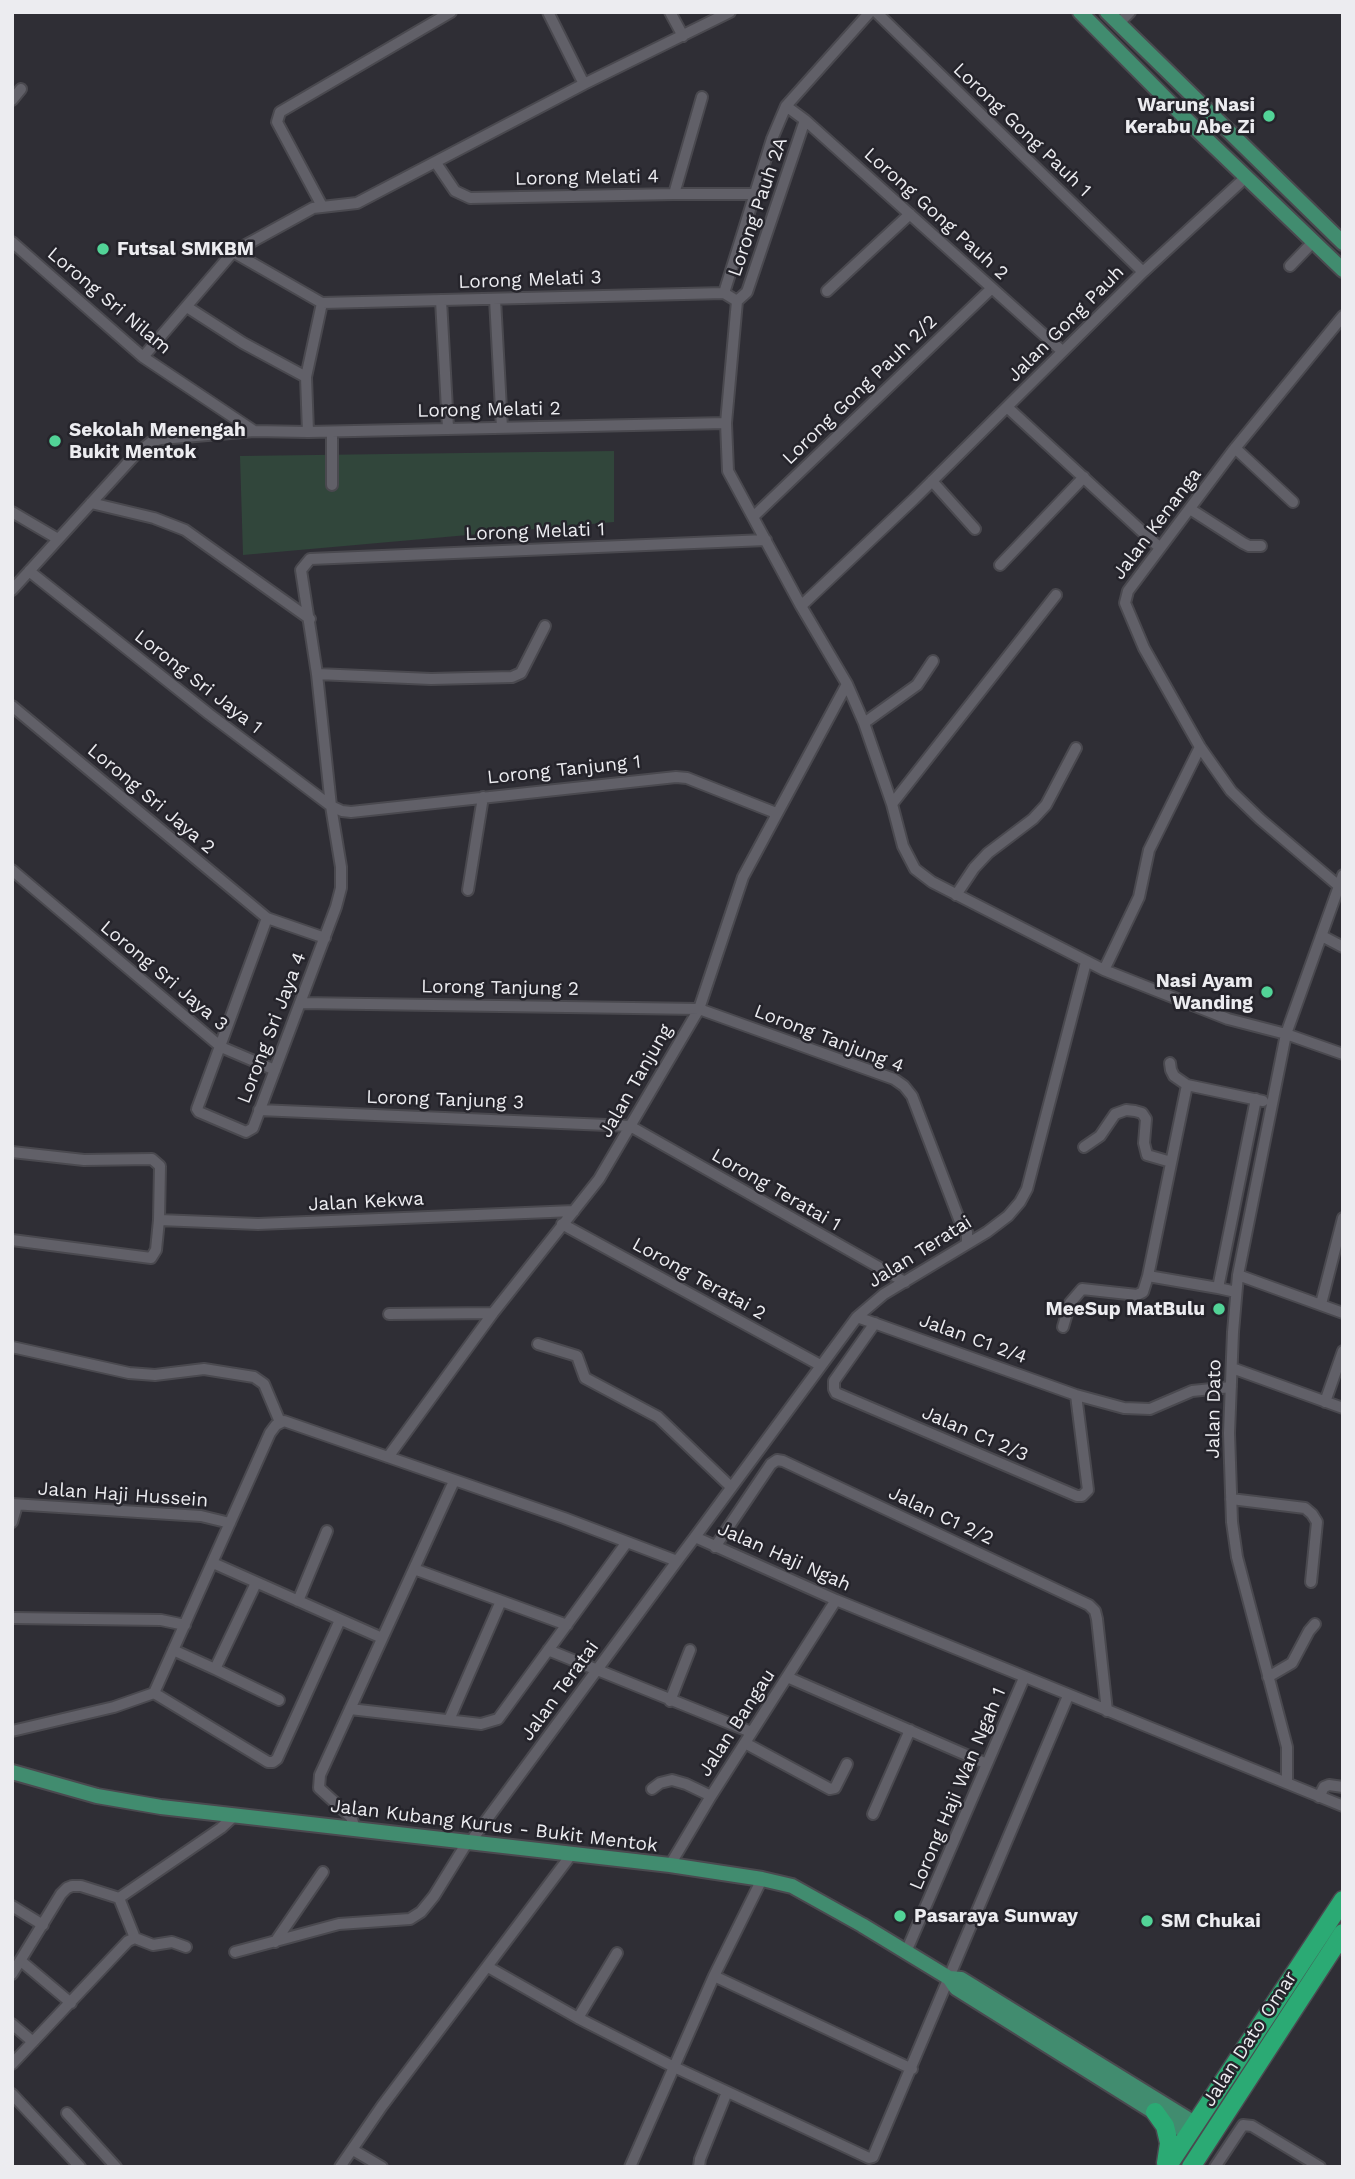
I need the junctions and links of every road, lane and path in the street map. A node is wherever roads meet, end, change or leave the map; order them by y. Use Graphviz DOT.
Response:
graph roads {
  1 [pos="451,12"];
  2 [pos="548,12"];
  3 [pos="670,12"];
  4 [pos="730,12"];
  5 [pos="870,12"];
  6 [pos="876,12"];
  7 [pos="1080,12"];
  8 [pos="1107,12"];
  9 [pos="1130,12"];
  10 [pos="1124,28"];
  11 [pos="683,36"];
  12 [pos="584,84"];
  13 [pos="21,89"];
  14 [pos="702,97"];
  15 [pos="12,100"];
  16 [pos="786,106"];
  17 [pos="806,120"];
  18 [pos="1195,128"];
  19 [pos="436,163"];
  20 [pos="1246,177"];
  21 [pos="674,194"];
  22 [pos="755,194"];
  23 [pos="322,206"];
  24 [pos="910,214"];
  25 [pos="12,242"];
  26 [pos="1313,242"];
  27 [pos="1343,243"];
  28 [pos="233,252"];
  29 [pos="1290,266"];
  30 [pos="1343,270"];
  31 [pos="1143,272"];
  32 [pos="992,288"];
  33 [pos="827,291"];
  34 [pos="724,293"];
  35 [pos="495,299"];
  36 [pos="441,300"];
  37 [pos="737,301"];
  38 [pos="322,303"];
  39 [pos="187,306"];
  40 [pos="1343,316"];
  41 [pos="1062,351"];
  42 [pos="144,357"];
  43 [pos="306,377"];
  44 [pos="1007,407"];
  45 [pos="726,423"];
  46 [pos="448,428"];
  47 [pos="502,428"];
  48 [pos="254,431"];
  49 [pos="308,432"];
  50 [pos="332,432"];
  51 [pos="1235,448"];
  52 [pos="1084,477"];
  53 [pos="932,481"];
  54 [pos="332,485"];
  55 [pos="1293,502"];
  56 [pos="91,503"];
  57 [pos="1190,509"];
  58 [pos="12,512"];
  59 [pos="753,517"];
  60 [pos="975,529"];
  61 [pos="58,539"];
  62 [pos="766,540"];
  63 [pos="1261,546"];
  64 [pos="1160,548"];
  65 [pos="1000,565"];
  66 [pos="29,571"];
  67 [pos="12,590"];
  68 [pos="1056,595"];
  69 [pos="801,606"];
  70 [pos="310,619"];
  71 [pos="545,626"];
  72 [pos="933,661"];
  73 [pos="317,674"];
  74 [pos="847,684"];
  75 [pos="12,706"];
  76 [pos="864,723"];
  77 [pos="1200,747"];
  78 [pos="1076,748"];
  79 [pos="484,797"];
  80 [pos="892,804"];
  81 [pos="331,806"];
  82 [pos="351,812"];
  83 [pos="776,813"];
  84 [pos="12,870"];
  85 [pos="1343,875"];
  86 [pos="1340,887"];
  87 [pos="468,890"];
  88 [pos="956,895"];
  89 [pos="267,918"];
  90 [pos="1321,936"];
  91 [pos="325,938"];
  92 [pos="1343,947"];
  93 [pos="1086,962"];
  94 [pos="1104,970"];
  95 [pos="301,1003"];
  96 [pos="699,1009"];
  97 [pos="1286,1034"];
  98 [pos="221,1047"];
  99 [pos="1343,1054"];
  100 [pos="1170,1063"];
  101 [pos="275,1070"];
  102 [pos="1187,1085"];
  103 [pos="1256,1099"];
  104 [pos="1273,1103"];
  105 [pos="260,1110"];
  106 [pos="630,1126"];
  107 [pos="1084,1147"];
  108 [pos="12,1152"];
  109 [pos="1171,1162"];
  110 [pos="574,1211"];
  111 [pos="1343,1218"];
  112 [pos="159,1220"];
  113 [pos="562,1224"];
  114 [pos="12,1240"];
  115 [pos="967,1243"];
  116 [pos="1238,1275"];
  117 [pos="1148,1276"];
  118 [pos="905,1282"];
  119 [pos="1218,1287"];
  120 [pos="1236,1292"];
  121 [pos="1321,1304"];
  122 [pos="1343,1312"];
  123 [pos="493,1313"];
  124 [pos="389,1314"];
  125 [pos="857,1317"];
  126 [pos="875,1323"];
  127 [pos="1063,1327"];
  128 [pos="538,1344"];
  129 [pos="12,1346"];
  130 [pos="1343,1351"];
  131 [pos="820,1365"];
  132 [pos="1232,1368"];
  133 [pos="1231,1387"];
  134 [pos="1076,1395"];
  135 [pos="1325,1402"];
  136 [pos="1343,1408"];
  137 [pos="279,1422"];
  138 [pos="388,1457"];
  139 [pos="454,1481"];
  140 [pos="731,1487"];
  141 [pos="1231,1499"];
  142 [pos="15,1505"];
  143 [pos="221,1520"];
  144 [pos="12,1522"];
  145 [pos="327,1531"];
  146 [pos="695,1537"];
  147 [pos="627,1542"];
  148 [pos="715,1547"];
  149 [pos="677,1561"];
  150 [pos="213,1563"];
  151 [pos="414,1569"];
  152 [pos="1311,1582"];
  153 [pos="256,1583"];
  154 [pos="836,1600"];
  155 [pos="298,1601"];
  156 [pos="501,1601"];
  157 [pos="12,1618"];
  158 [pos="340,1620"];
  159 [pos="177,1623"];
  160 [pos="1315,1624"];
  161 [pos="567,1625"];
  162 [pos="382,1638"];
  163 [pos="173,1650"];
  164 [pos="548,1650"];
  165 [pos="690,1650"];
  166 [pos="215,1669"];
  167 [pos="596,1671"];
  168 [pos="787,1677"];
  169 [pos="1268,1677"];
  170 [pos="1024,1678"];
  171 [pos="154,1693"];
  172 [pos="1068,1696"];
  173 [pos="279,1700"];
  174 [pos="670,1701"];
  175 [pos="350,1709"];
  176 [pos="1107,1711"];
  177 [pos="449,1720"];
  178 [pos="12,1731"];
  179 [pos="910,1731"];
  180 [pos="751,1732"];
  181 [pos="745,1742"];
  182 [pos="987,1764"];
  183 [pos="847,1765"];
  184 [pos="12,1772"];
  185 [pos="1287,1783"];
  186 [pos="1343,1787"];
  187 [pos="652,1789"];
  188 [pos="711,1796"];
  189 [pos="1319,1797"];
  190 [pos="1343,1806"];
  191 [pos="873,1814"];
  192 [pos="234,1816"];
  193 [pos="355,1829"];
  194 [pos="469,1841"];
  195 [pos="570,1856"];
  196 [pos="670,1866"];
  197 [pos="323,1872"];
  198 [pos="762,1879"];
  199 [pos="119,1898"];
  200 [pos="1343,1900"];
  201 [pos="12,1906"];
  202 [pos="43,1925"];
  203 [pos="1343,1933"];
  204 [pos="135,1938"];
  205 [pos="275,1942"];
  206 [pos="186,1947"];
  207 [pos="234,1952"];
  208 [pos="906,1952"];
  209 [pos="617,1953"];
  210 [pos="21,1961"];
  211 [pos="488,1967"];
  212 [pos="12,1974"];
  213 [pos="714,1976"];
  214 [pos="949,1978"];
  215 [pos="71,2003"];
  216 [pos="578,2018"];
  217 [pos="12,2024"];
  218 [pos="33,2042"];
  219 [pos="1274,2042"];
  220 [pos="12,2064"];
  221 [pos="672,2066"];
  222 [pos="912,2069"];
  223 [pos="727,2092"];
  224 [pos="12,2094"];
  225 [pos="1155,2112"];
  226 [pos="67,2113"];
  227 [pos="1195,2130"];
  228 [pos="353,2150"];
  229 [pos="113,2166"];
  230 [pos="80,2167"];
  231 [pos="340,2167"];
  232 [pos="382,2167"];
  233 [pos="630,2167"];
  234 [pos="699,2167"];
  235 [pos="1166,2167"];
  236 [pos="1185,2167"];
  237 [pos="1191,2167"];
  238 [pos="1215,2167"];
  239 [pos="1320,2167"];
  1 -- 23 [label="street"];
  2 -- 12 [label="street"];
  3 -- 11 [label="street"];
  4 -- 11 [label="street"];
  5 -- 16 [label="street"];
  6 -- 31 [label="street, Lorong Gong Pauh 1"];
  7 -- 18 [label="main road"];
  8 -- 10 [label="main road"];
  9 -- 10 [label="street"];
  10 -- 18 [label="main road"];
  10 -- 27 [label="main road"];
  11 -- 12 [label="street"];
  12 -- 19 [label="street"];
  13 -- 15 [label="street"];
  14 -- 21 [label="street"];
  16 -- 17 [label="street, Lorong Gong Pauh 2"];
  16 -- 22 [label="street"];
  17 -- 24 [label="street, Lorong Gong Pauh 2"];
  17 -- 37 [label="street, Lorong Pauh 2A"];
  18 -- 20 [label="main road"];
  19 -- 21 [label="street, Lorong Melati 4"];
  19 -- 23 [label="street"];
  20 -- 26 [label="main road"];
  20 -- 31 [label="street, Jalan Gong Pauh"];
  21 -- 22 [label="street, Lorong Melati 4"];
  22 -- 34 [label="street"];
  23 -- 28 [label="street"];
  24 -- 32 [label="street, Lorong Gong Pauh 2"];
  24 -- 33 [label="street"];
  25 -- 42 [label="street, Lorong Sri Nilam"];
  26 -- 29 [label="street"];
  26 -- 30 [label="main road"];
  28 -- 38 [label="street"];
  28 -- 39 [label="street"];
  31 -- 41 [label="street, Jalan Gong Pauh"];
  32 -- 41 [label="street, Lorong Gong Pauh 2"];
  32 -- 59 [label="street, Lorong Gong Pauh 2/2"];
  34 -- 35 [label="street, Lorong Melati 3"];
  34 -- 37 [label="street"];
  35 -- 36 [label="street, Lorong Melati 3"];
  35 -- 47 [label="street"];
  36 -- 38 [label="street, Lorong Melati 3"];
  36 -- 46 [label="street"];
  37 -- 45 [label="street"];
  38 -- 43 [label="street"];
  39 -- 42 [label="street"];
  39 -- 43 [label="street"];
  40 -- 51 [label="street, Jalan Kenanga"];
  41 -- 44 [label="street, Jalan Gong Pauh"];
  42 -- 48 [label="street, Lorong Sri Nilam"];
  43 -- 49 [label="street"];
  44 -- 52 [label="street"];
  44 -- 53 [label="street, Jalan Gong Pauh"];
  45 -- 47 [label="street, Lorong Melati 2"];
  45 -- 59 [label="street"];
  46 -- 47 [label="street, Lorong Melati 2"];
  46 -- 50 [label="street, Lorong Melati 2"];
  48 -- 49 [label="street, Lorong Melati 2"];
  48 -- 56 [label="street, Lorong Melati 2"];
  49 -- 50 [label="street, Lorong Melati 2"];
  50 -- 54 [label="street"];
  51 -- 55 [label="street"];
  51 -- 57 [label="street, Jalan Kenanga"];
  52 -- 64 [label="street"];
  52 -- 65 [label="street"];
  53 -- 60 [label="street"];
  53 -- 69 [label="street, Jalan Gong Pauh"];
  56 -- 61 [label="street, Lorong Melati 2"];
  56 -- 70 [label="street"];
  57 -- 63 [label="street"];
  57 -- 64 [label="street, Jalan Kenanga"];
  58 -- 61 [label="street"];
  59 -- 62 [label="street"];
  61 -- 66 [label="street, Lorong Melati 2"];
  62 -- 69 [label="street"];
  62 -- 70 [label="street, Lorong Melati 1"];
  64 -- 77 [label="street, Jalan Kenanga"];
  66 -- 67 [label="street, Lorong Melati 2"];
  66 -- 81 [label="street, Lorong Sri Jaya 1"];
  68 -- 80 [label="street"];
  69 -- 74 [label="street"];
  70 -- 73 [label="street"];
  71 -- 73 [label="street"];
  72 -- 76 [label="street"];
  73 -- 81 [label="street"];
  74 -- 76 [label="street"];
  74 -- 83 [label="street, Jalan Tanjung"];
  75 -- 89 [label="street, Lorong Sri Jaya 2"];
  76 -- 80 [label="street"];
  77 -- 86 [label="street, Jalan Kenanga"];
  77 -- 94 [label="street"];
  78 -- 88 [label="street"];
  79 -- 82 [label="street, Lorong Tanjung 1"];
  79 -- 83 [label="street, Lorong Tanjung 1"];
  79 -- 87 [label="street"];
  80 -- 88 [label="street"];
  81 -- 82 [label="street, Lorong Sri Jaya 1"];
  81 -- 91 [label="street"];
  83 -- 96 [label="street, Jalan Tanjung"];
  84 -- 98 [label="street, Lorong Sri Jaya 3"];
  85 -- 86 [label="street, Jalan Dato"];
  86 -- 90 [label="street, Jalan Dato"];
  88 -- 93 [label="street"];
  89 -- 91 [label="street, Lorong Sri Jaya 4"];
  89 -- 98 [label="street, Lorong Sri Jaya 3"];
  90 -- 92 [label="street"];
  90 -- 97 [label="street, Jalan Dato"];
  91 -- 95 [label="street, Lorong Sri Jaya 4"];
  93 -- 94 [label="street"];
  93 -- 115 [label="street, Jalan Teratai"];
  94 -- 97 [label="street"];
  95 -- 96 [label="street, Lorong Tanjung 2"];
  95 -- 101 [label="street, Lorong Sri Jaya 4"];
  96 -- 106 [label="street, Jalan Tanjung"];
  96 -- 115 [label="street, Lorong Tanjung 4"];
  97 -- 99 [label="street"];
  97 -- 104 [label="street, Jalan Dato"];
  98 -- 101 [label="street"];
  98 -- 105 [label="street, Lorong Sri Jaya 4"];
  100 -- 102 [label="street"];
  101 -- 105 [label="street, Lorong Sri Jaya 4"];
  102 -- 103 [label="street"];
  102 -- 109 [label="street"];
  103 -- 104 [label="street"];
  103 -- 119 [label="street"];
  104 -- 116 [label="street, Jalan Dato"];
  105 -- 106 [label="street, Lorong Tanjung 3"];
  106 -- 110 [label="street, Jalan Tanjung"];
  106 -- 118 [label="street, Lorong Teratai 1"];
  107 -- 109 [label="street"];
  108 -- 112 [label="street"];
  109 -- 117 [label="street"];
  110 -- 112 [label="street, Jalan Kekwa"];
  110 -- 113 [label="street, Jalan Tanjung"];
  111 -- 121 [label="street"];
  112 -- 114 [label="street"];
  113 -- 123 [label="street, Jalan Tanjung"];
  113 -- 131 [label="street, Lorong Teratai 2"];
  115 -- 118 [label="street, Jalan Teratai"];
  116 -- 120 [label="street, Jalan Dato"];
  116 -- 121 [label="street"];
  117 -- 119 [label="street"];
  117 -- 127 [label="street"];
  118 -- 125 [label="street, Jalan Teratai"];
  119 -- 120 [label="street"];
  120 -- 132 [label="street, Jalan Dato"];
  121 -- 122 [label="street"];
  123 -- 124 [label="street"];
  123 -- 138 [label="street, Jalan Tanjung"];
  125 -- 126 [label="street, Jalan C1 2/4"];
  125 -- 131 [label="street, Jalan Teratai"];
  126 -- 134 [label="street, Jalan C1 2/4"];
  126 -- 134 [label="street, Jalan C1 2/3"];
  128 -- 140 [label="street"];
  129 -- 137 [label="street"];
  130 -- 135 [label="street"];
  131 -- 140 [label="street, Jalan Teratai"];
  132 -- 133 [label="street, Jalan Dato"];
  132 -- 135 [label="street"];
  133 -- 134 [label="street, Jalan C1 2/4"];
  133 -- 141 [label="street, Jalan Dato"];
  135 -- 136 [label="street"];
  137 -- 138 [label="street"];
  137 -- 143 [label="street"];
  138 -- 139 [label="street"];
  139 -- 147 [label="street"];
  139 -- 151 [label="street"];
  140 -- 146 [label="street, Jalan Teratai"];
  141 -- 152 [label="street"];
  141 -- 169 [label="street, Jalan Dato"];
  142 -- 143 [label="street, Jalan Haji Hussein"];
  142 -- 144 [label="street"];
  143 -- 150 [label="street"];
  145 -- 155 [label="street"];
  146 -- 148 [label="street, Jalan Haji Ngah"];
  146 -- 149 [label="street, Jalan Haji Ngah"];
  147 -- 149 [label="street"];
  147 -- 161 [label="street"];
  148 -- 154 [label="street, Jalan Haji Ngah"];
  148 -- 176 [label="street, Jalan C1 2/2"];
  149 -- 167 [label="street, Jalan Teratai"];
  150 -- 153 [label="street"];
  150 -- 159 [label="street"];
  151 -- 156 [label="street"];
  151 -- 162 [label="street"];
  153 -- 155 [label="street"];
  153 -- 166 [label="street"];
  154 -- 168 [label="street, Jalan Bangau"];
  154 -- 170 [label="street, Jalan Haji Ngah"];
  155 -- 158 [label="street"];
  156 -- 161 [label="street"];
  156 -- 177 [label="street"];
  157 -- 159 [label="street"];
  158 -- 162 [label="street"];
  158 -- 171 [label="street"];
  159 -- 163 [label="street"];
  160 -- 169 [label="street"];
  161 -- 164 [label="street"];
  162 -- 175 [label="street"];
  163 -- 166 [label="street"];
  163 -- 171 [label="street"];
  164 -- 167 [label="street"];
  164 -- 177 [label="street"];
  165 -- 174 [label="street"];
  166 -- 173 [label="street"];
  167 -- 174 [label="street"];
  167 -- 194 [label="street, Jalan Teratai"];
  168 -- 179 [label="street"];
  168 -- 180 [label="street, Jalan Bangau"];
  169 -- 185 [label="street, Jalan Dato"];
  170 -- 172 [label="street, Jalan Haji Ngah"];
  170 -- 182 [label="street, Lorong Haji Wan Ngah 1"];
  171 -- 178 [label="street"];
  172 -- 176 [label="street, Jalan Haji Ngah"];
  172 -- 214 [label="street"];
  174 -- 180 [label="street"];
  175 -- 177 [label="street"];
  175 -- 193 [label="street"];
  176 -- 185 [label="street, Jalan Haji Ngah"];
  179 -- 182 [label="street"];
  179 -- 191 [label="street"];
  180 -- 181 [label="street, Jalan Bangau"];
  181 -- 183 [label="street"];
  181 -- 188 [label="street, Jalan Bangau"];
  182 -- 208 [label="street, Lorong Haji Wan Ngah 1"];
  184 -- 192 [label="main road, Jalan Kubang Kurus - Bukit Mentok"];
  185 -- 189 [label="street, Jalan Haji Ngah"];
  186 -- 189 [label="street"];
  187 -- 188 [label="street"];
  188 -- 196 [label="street, Jalan Bangau"];
  189 -- 190 [label="street, Jalan Haji Ngah"];
  192 -- 193 [label="main road, Jalan Kubang Kurus - Bukit Mentok"];
  192 -- 199 [label="street"];
  193 -- 194 [label="main road, Jalan Kubang Kurus - Bukit Mentok"];
  194 -- 195 [label="main road, Jalan Kubang Kurus - Bukit Mentok"];
  194 -- 205 [label="street, Jalan Teratai"];
  195 -- 196 [label="main road, Jalan Kubang Kurus - Bukit Mentok"];
  195 -- 211 [label="street"];
  196 -- 198 [label="main road, Jalan Kubang Kurus - Bukit Mentok"];
  197 -- 205 [label="street"];
  198 -- 208 [label="main road, Jalan Kubang Kurus - Bukit Mentok"];
  198 -- 213 [label="street"];
  199 -- 202 [label="street"];
  199 -- 204 [label="street"];
  200 -- 227 [label="highway"];
  201 -- 202 [label="street"];
  202 -- 210 [label="street"];
  203 -- 219 [label="highway, Jalan Dato Omar"];
  204 -- 206 [label="street"];
  204 -- 215 [label="street"];
  205 -- 207 [label="street, Jalan Teratai"];
  208 -- 214 [label="main road, Jalan Kubang Kurus - Bukit Mentok"];
  209 -- 216 [label="street"];
  210 -- 212 [label="street"];
  210 -- 215 [label="street"];
  211 -- 216 [label="street"];
  211 -- 228 [label="street"];
  213 -- 221 [label="street"];
  213 -- 222 [label="street"];
  214 -- 222 [label="street"];
  214 -- 225 [label="main road"];
  214 -- 227 [label="main road"];
  215 -- 218 [label="street"];
  216 -- 221 [label="street"];
  217 -- 218 [label="street"];
  218 -- 220 [label="street"];
  219 -- 227 [label="highway"];
  219 -- 237 [label="highway, Jalan Dato Omar"];
  221 -- 223 [label="street"];
  221 -- 233 [label="street"];
  222 -- 223 [label="street"];
  223 -- 234 [label="street"];
  224 -- 230 [label="street"];
  225 -- 227 [label="main road"];
  225 -- 235 [label="highway"];
  226 -- 229 [label="street"];
  227 -- 235 [label="highway"];
  227 -- 236 [label="highway"];
  228 -- 231 [label="street"];
  228 -- 232 [label="street"];
  238 -- 239 [label="street"];
}
